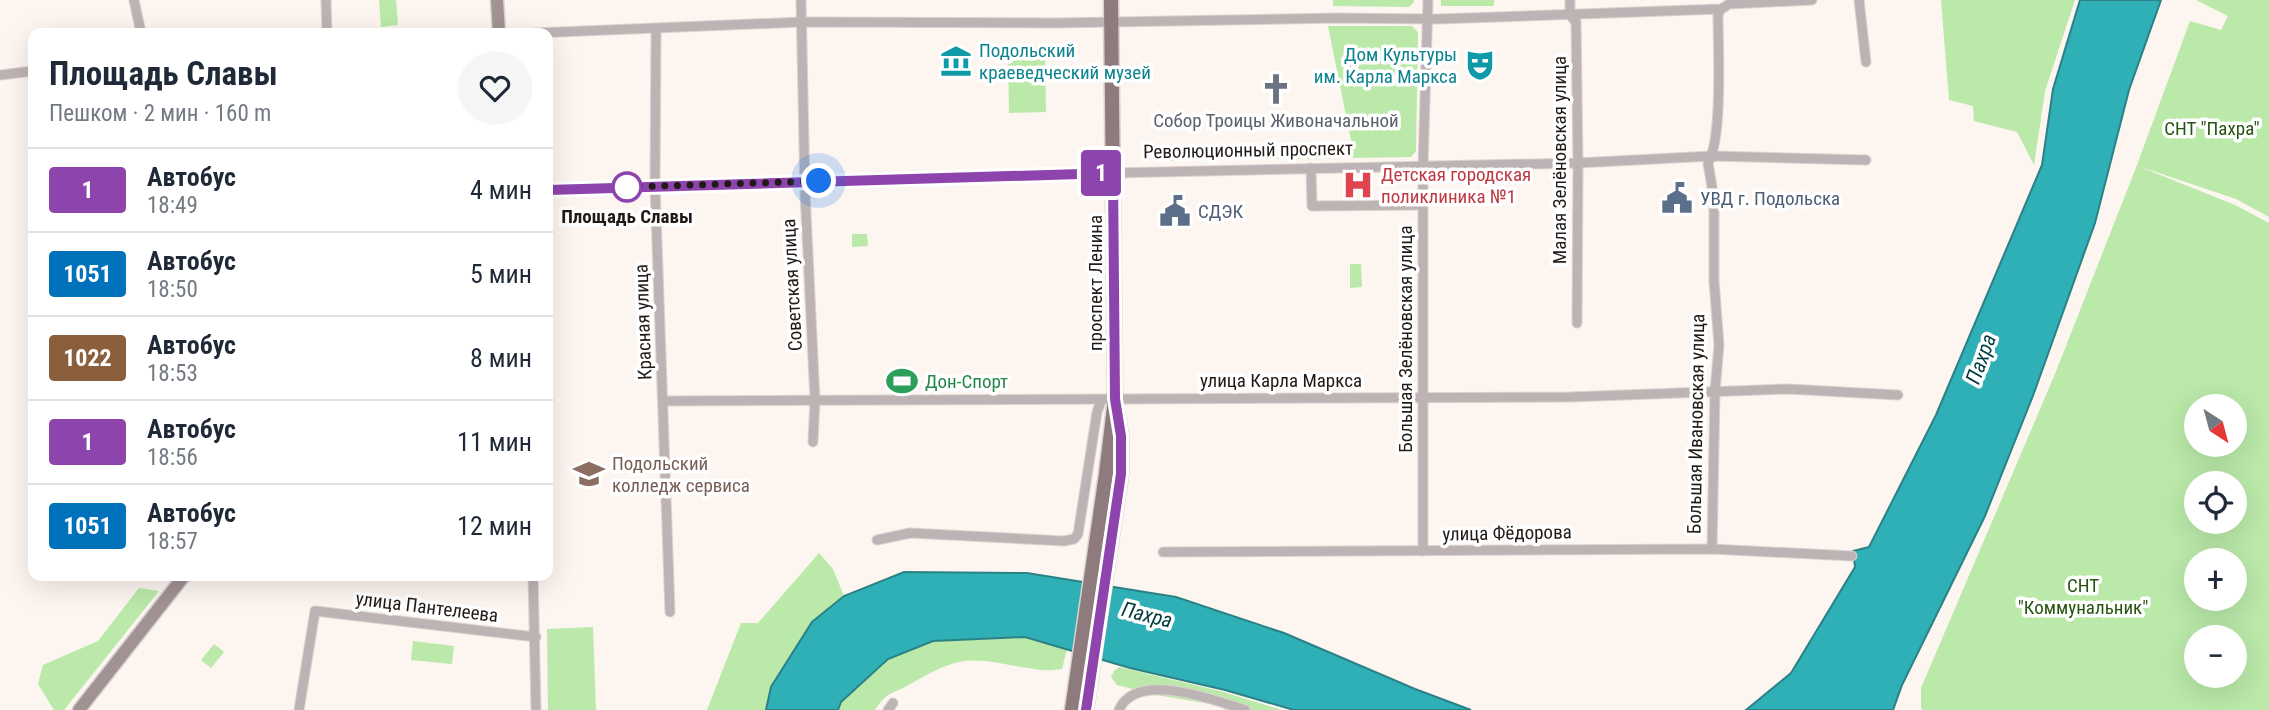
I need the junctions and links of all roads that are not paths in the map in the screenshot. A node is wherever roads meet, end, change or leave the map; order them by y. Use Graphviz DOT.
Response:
graph roads {
  1 [pos="134,0"];
  2 [pos="327,0"];
  3 [pos="497,0"];
  4 [pos="801,0"];
  5 [pos="1111,0"];
  6 [pos="1428,0"];
  7 [pos="1570,0"];
  8 [pos="1812,0"];
  9 [pos="1859,0"];
  10 [pos="1721,9"];
  11 [pos="1570,15"];
  12 [pos="1427,19"];
  13 [pos="1111,21"];
  14 [pos="802,22"];
  15 [pos="140,28"];
  16 [pos="327,28"];
  17 [pos="499,28"];
  18 [pos="656,30"];
  19 [pos="553,33"];
  20 [pos="1866,62"];
  21 [pos="28,72"];
  22 [pos="0,75"];
  23 [pos="1712,156"];
  24 [pos="1866,160"];
  25 [pos="1578,163"];
  26 [pos="1423,165"];
  27 [pos="1311,168"];
  28 [pos="1113,173"];
  29 [pos="805,181"];
  30 [pos="655,186"];
  31 [pos="553,190"];
  32 [pos="1423,205"];
  33 [pos="1577,323"];
  34 [pos="1715,391"];
  35 [pos="1898,395"];
  36 [pos="1423,397"];
  37 [pos="815,400"];
  38 [pos="1108,400"];
  39 [pos="664,401"];
  40 [pos="813,442"];
  41 [pos="877,540"];
  42 [pos="1712,549"];
  43 [pos="1423,551"];
  44 [pos="1163,552"];
  45 [pos="1852,556"];
  46 [pos="180,581"];
  47 [pos="533,581"];
  48 [pos="670,612"];
  49 [pos="536,637"];
  50 [pos="79,710"];
  51 [pos="299,710"];
  52 [pos="536,710"];
  53 [pos="1072,710"];
  54 [pos="1086,710"];
  55 [pos="1119,710"];
  56 [pos="1245,710"];
  1 -- 15 [label="street"];
  2 -- 16 [label="street"];
  3 -- 17 [label="street"];
  4 -- 14 [label="street, Советская улица"];
  5 -- 13 [label="main road, проспект Ленина"];
  6 -- 12 [label="street, Большая Зелёновская улица"];
  7 -- 11 [label="street, Малая Зелёновская улица"];
  8 -- 10 [label="street"];
  9 -- 20 [label="street"];
  10 -- 11 [label="street"];
  10 -- 23 [label="street, Большая Ивановская улица"];
  11 -- 12 [label="street"];
  11 -- 25 [label="street, Малая Зелёновская улица"];
  12 -- 13 [label="street"];
  12 -- 26 [label="street, Большая Зелёновская улица"];
  13 -- 14 [label="street"];
  13 -- 28 [label="main road, проспект Ленина"];
  14 -- 18 [label="street"];
  14 -- 29 [label="street, Советская улица"];
  18 -- 19 [label="street"];
  18 -- 30 [label="street, Красная улица"];
  21 -- 22 [label="street"];
  23 -- 24 [label="street, Революционный проспект"];
  23 -- 25 [label="street, Революционный проспект"];
  23 -- 34 [label="street, Большая Ивановская улица"];
  25 -- 26 [label="street, Революционный проспект"];
  25 -- 33 [label="street, Малая Зелёновская улица"];
  26 -- 27 [label="street, Революционный проспект"];
  26 -- 32 [label="street, Большая Зелёновская улица"];
  27 -- 28 [label="street, Революционный проспект"];
  27 -- 32 [label="street"];
  28 -- 29 [label="street, Революционный проспект"];
  28 -- 38 [label="main road, проспект Ленина"];
  29 -- 30 [label="street, Революционный проспект"];
  29 -- 37 [label="street, Советская улица"];
  30 -- 31 [label="street, Революционный проспект"];
  30 -- 39 [label="street, Красная улица"];
  32 -- 36 [label="street, Большая Зелёновская улица"];
  34 -- 35 [label="street, улица Карла Маркса"];
  34 -- 36 [label="street, улица Карла Маркса"];
  34 -- 42 [label="street, Большая Ивановская улица"];
  36 -- 38 [label="street, улица Карла Маркса"];
  36 -- 43 [label="street, Большая Зелёновская улица"];
  37 -- 38 [label="street, улица Карла Маркса"];
  37 -- 39 [label="street, улица Карла Маркса"];
  37 -- 40 [label="street, Советская улица"];
  38 -- 41 [label="street"];
  38 -- 53 [label="main road, проспект Ленина"];
  38 -- 54 [label="main road, проспект Ленина"];
  39 -- 48 [label="street, Красная улица"];
  42 -- 43 [label="street, улица Фёдорова"];
  42 -- 45 [label="street, улица Фёдорова"];
  43 -- 44 [label="street, улица Фёдорова"];
  46 -- 50 [label="street"];
  47 -- 49 [label="street"];
  49 -- 51 [label="street, улица Пантелеева"];
  49 -- 52 [label="street"];
  55 -- 56 [label="street"];
}
